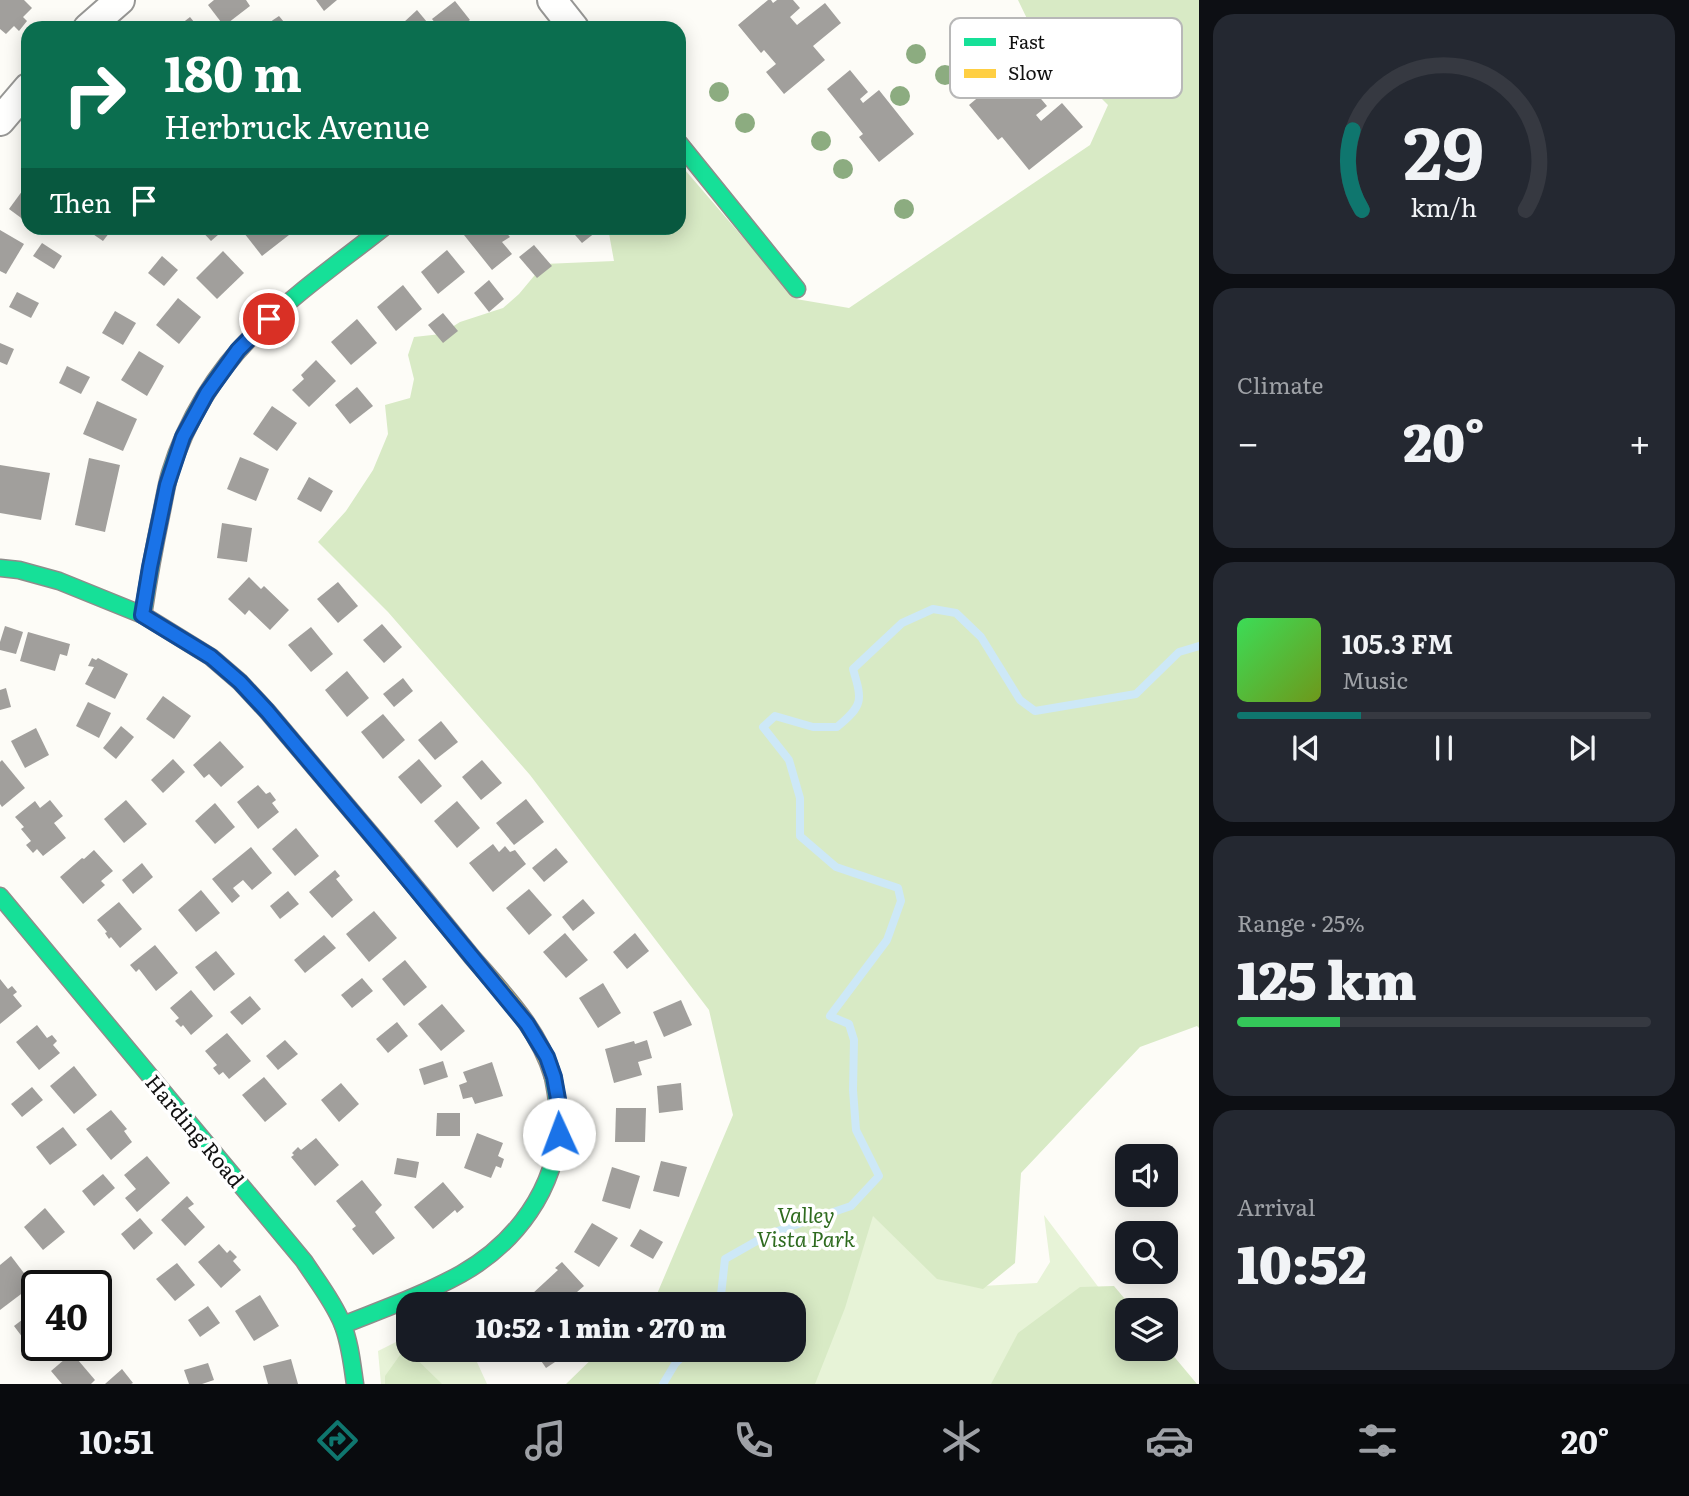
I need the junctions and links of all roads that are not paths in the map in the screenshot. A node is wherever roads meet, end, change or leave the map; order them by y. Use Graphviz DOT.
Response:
graph roads {
  1 [pos="120,0"];
  2 [pos="552,0"];
  3 [pos="96,21"];
  4 [pos="568,21"];
  5 [pos="21,96"];
  6 [pos="0,121"];
  7 [pos="686,152"];
  8 [pos="374,235"];
  9 [pos="797,289"];
  10 [pos="0,568"];
  11 [pos="142,615"];
  12 [pos="0,896"];
  13 [pos="343,1325"];
  14 [pos="355,1384"];
  1 -- 3 [label="street"];
  2 -- 4 [label="street"];
  5 -- 6 [label="street"];
  7 -- 9 [label="street"];
  8 -- 11 [label="street"];
  10 -- 11 [label="street"];
  11 -- 13 [label="street"];
  12 -- 13 [label="street, Harding Road"];
  13 -- 14 [label="street, Harding Road"];
}
